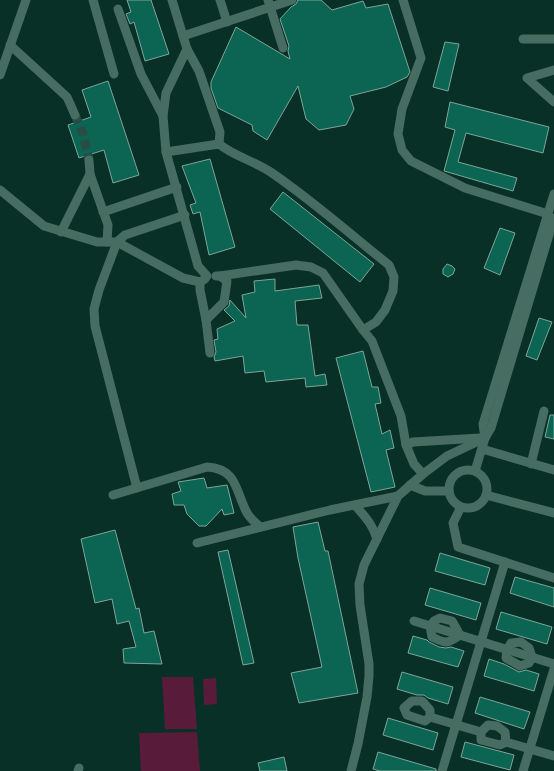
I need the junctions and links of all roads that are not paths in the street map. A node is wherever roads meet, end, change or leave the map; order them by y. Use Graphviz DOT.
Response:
graph roads {
  1 [pos="26,0"];
  2 [pos="94,0"];
  3 [pos="172,0"];
  4 [pos="220,0"];
  5 [pos="292,0"];
  6 [pos="403,0"];
  7 [pos="269,4"];
  8 [pos="118,9"];
  9 [pos="227,22"];
  10 [pos="183,36"];
  11 [pos="523,39"];
  12 [pos="554,39"];
  13 [pos="10,46"];
  14 [pos="283,48"];
  15 [pos="187,49"];
  16 [pos="554,70"];
  17 [pos="114,74"];
  18 [pos="0,75"];
  19 [pos="554,102"];
  20 [pos="75,115"];
  21 [pos="163,116"];
  22 [pos="219,144"];
  23 [pos="166,152"];
  24 [pos="89,160"];
  25 [pos="90,174"];
  26 [pos="176,187"];
  27 [pos="0,190"];
  28 [pos="554,194"];
  29 [pos="103,212"];
  30 [pos="185,215"];
  31 [pos="551,216"];
  32 [pos="61,232"];
  33 [pos="107,242"];
  34 [pos="117,242"];
  35 [pos="220,276"];
  36 [pos="204,279"];
  37 [pos="206,320"];
  38 [pos="363,330"];
  39 [pos="210,353"];
  40 [pos="544,410"];
  41 [pos="485,438"];
  42 [pos="406,445"];
  43 [pos="482,449"];
  44 [pos="531,464"];
  45 [pos="554,470"];
  46 [pos="475,472"];
  47 [pos="423,474"];
  48 [pos="410,485"];
  49 [pos="137,488"];
  50 [pos="449,491"];
  51 [pos="113,495"];
  52 [pos="486,495"];
  53 [pos="398,496"];
  54 [pos="354,505"];
  55 [pos="461,507"];
  56 [pos="554,513"];
  57 [pos="260,527"];
  58 [pos="377,539"];
  59 [pos="197,543"];
  60 [pos="505,562"];
  61 [pos="554,578"];
  62 [pos="414,622"];
  63 [pos="481,642"];
  64 [pos="554,664"];
  65 [pos="554,669"];
  66 [pos="430,716"];
  67 [pos="456,724"];
  68 [pos="480,732"];
  69 [pos="506,742"];
  70 [pos="530,749"];
  71 [pos="554,756"];
  72 [pos="351,771"];
  73 [pos="442,771"];
  74 [pos="523,771"];
  1 -- 13 [label="street"];
  2 -- 17 [label="street"];
  3 -- 10 [label="street"];
  4 -- 9 [label="street"];
  5 -- 7 [label="street"];
  6 -- 31 [label="street"];
  7 -- 9 [label="street"];
  7 -- 14 [label="street"];
  8 -- 21 [label="street"];
  9 -- 10 [label="street"];
  10 -- 15 [label="street"];
  11 -- 12 [label="street"];
  13 -- 18 [label="street"];
  13 -- 20 [label="street"];
  15 -- 21 [label="street"];
  15 -- 22 [label="street"];
  16 -- 19 [label="street"];
  21 -- 23 [label="street"];
  22 -- 23 [label="street"];
  22 -- 38 [label="street"];
  23 -- 26 [label="street"];
  24 -- 25 [label="street"];
  25 -- 29 [label="street"];
  25 -- 32 [label="street"];
  26 -- 29 [label="street"];
  26 -- 30 [label="street"];
  27 -- 32 [label="street"];
  28 -- 31 [label="street"];
  29 -- 33 [label="street"];
  30 -- 34 [label="street"];
  30 -- 36 [label="street"];
  31 -- 41 [label="street"];
  32 -- 33 [label="street"];
  33 -- 34 [label="street"];
  34 -- 36 [label="street"];
  34 -- 49 [label="street"];
  35 -- 36 [label="street"];
  35 -- 37 [label="street"];
  35 -- 38 [label="street"];
  36 -- 37 [label="street"];
  37 -- 39 [label="street"];
  38 -- 42 [label="street"];
  40 -- 44 [label="street"];
  41 -- 42 [label="street"];
  41 -- 43 [label="street"];
  41 -- 47 [label="street"];
  42 -- 47 [label="street"];
  43 -- 44 [label="street"];
  43 -- 46 [label="street"];
  44 -- 45 [label="street"];
  46 -- 50 [label="street"];
  46 -- 52 [label="street"];
  47 -- 48 [label="street"];
  48 -- 50 [label="street"];
  48 -- 53 [label="street"];
  49 -- 51 [label="street"];
  49 -- 57 [label="street"];
  50 -- 55 [label="street"];
  52 -- 55 [label="street"];
  52 -- 56 [label="street"];
  53 -- 54 [label="street"];
  53 -- 58 [label="street"];
  54 -- 57 [label="street"];
  54 -- 58 [label="street"];
  55 -- 60 [label="street"];
  57 -- 59 [label="street"];
  58 -- 72 [label="street"];
  60 -- 61 [label="street"];
  60 -- 63 [label="street"];
  62 -- 63 [label="street"];
  63 -- 64 [label="street"];
  63 -- 67 [label="street"];
  65 -- 70 [label="street"];
  66 -- 67 [label="street"];
  67 -- 68 [label="street"];
  67 -- 73 [label="street"];
  68 -- 69 [label="street"];
  68 -- 69 [label="street"];
  69 -- 70 [label="street"];
  70 -- 71 [label="street"];
  70 -- 74 [label="street"];
}
